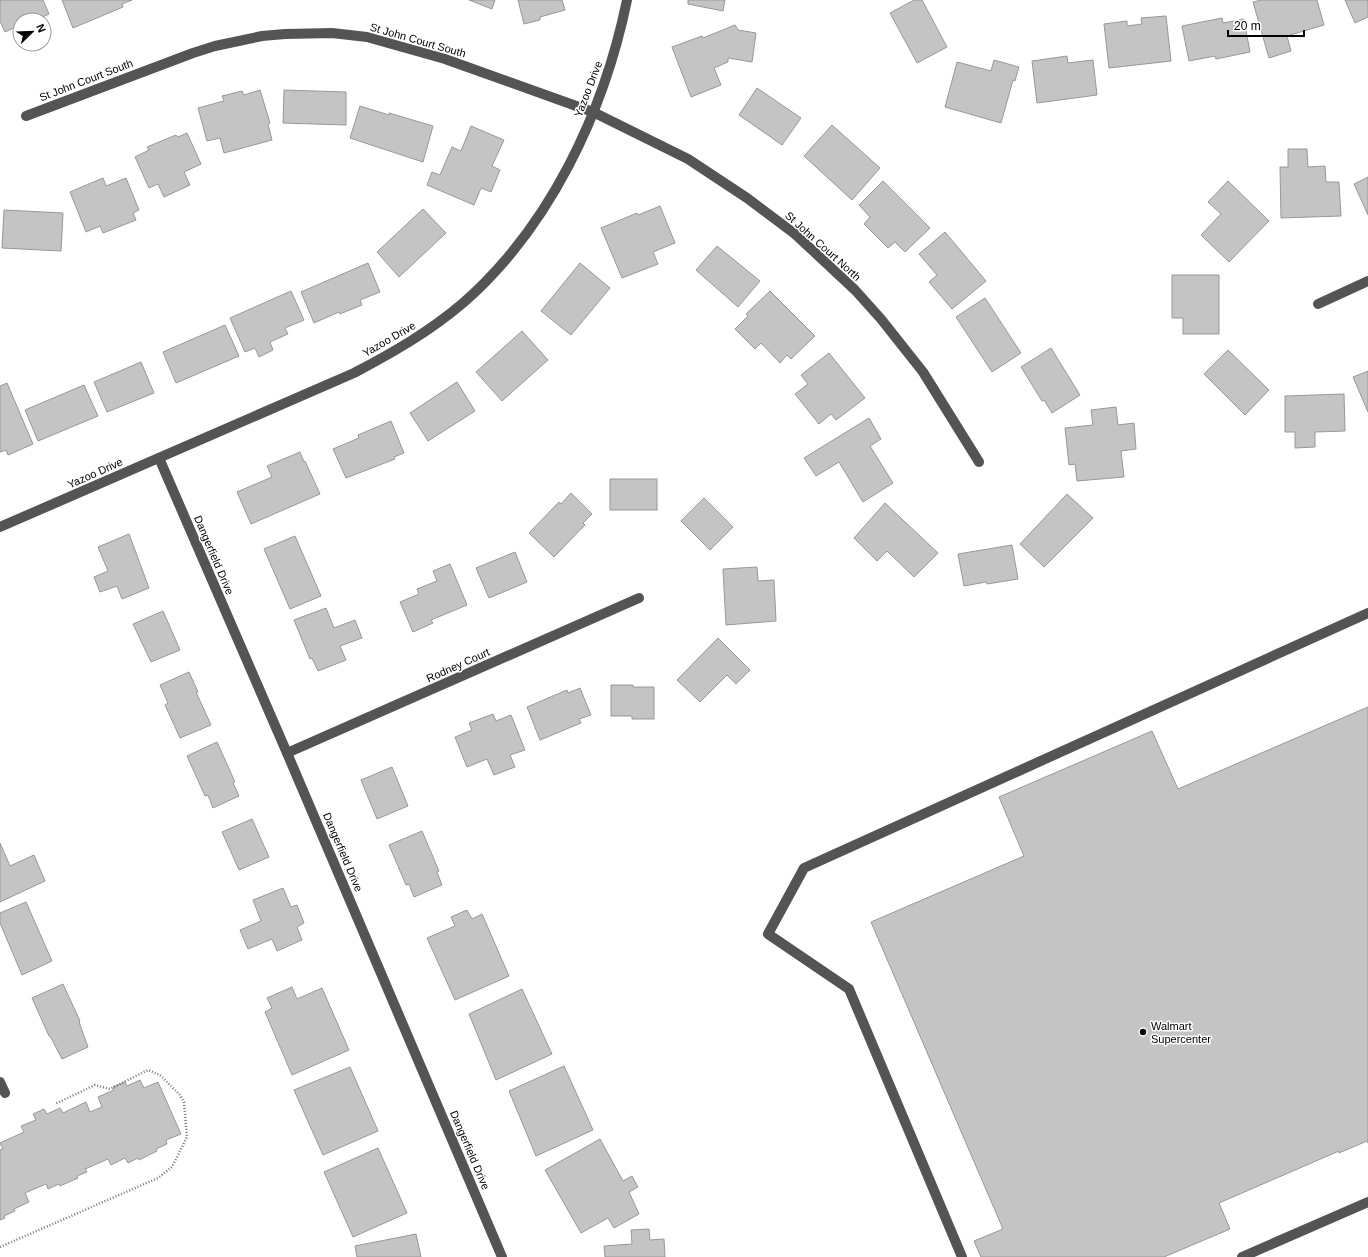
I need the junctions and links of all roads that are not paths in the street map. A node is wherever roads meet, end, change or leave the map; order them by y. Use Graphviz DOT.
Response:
graph roads {
  1 [pos="627,0"];
  2 [pos="593,112"];
  3 [pos="26,116"];
  4 [pos="1368,281"];
  5 [pos="1318,304"];
  6 [pos="159,458"];
  7 [pos="979,462"];
  8 [pos="0,527"];
  9 [pos="639,598"];
  10 [pos="1368,613"];
  11 [pos="287,753"];
  12 [pos="0,1082"];
  13 [pos="5,1093"];
  14 [pos="1368,1202"];
  15 [pos="502,1257"];
  16 [pos="962,1257"];
  17 [pos="1242,1257"];
  1 -- 2 [label="street, Yazoo Drive"];
  2 -- 3 [label="street, St John Court South"];
  2 -- 6 [label="street, Yazoo Drive"];
  2 -- 7 [label="street, St John Court North"];
  4 -- 5 [label="street"];
  6 -- 8 [label="street, Yazoo Drive"];
  6 -- 11 [label="street, Dangerfield Drive"];
  9 -- 11 [label="street, Rodney Court"];
  10 -- 16 [label="street"];
  11 -- 15 [label="street, Dangerfield Drive"];
  12 -- 13 [label="street"];
  14 -- 17 [label="street"];
}
